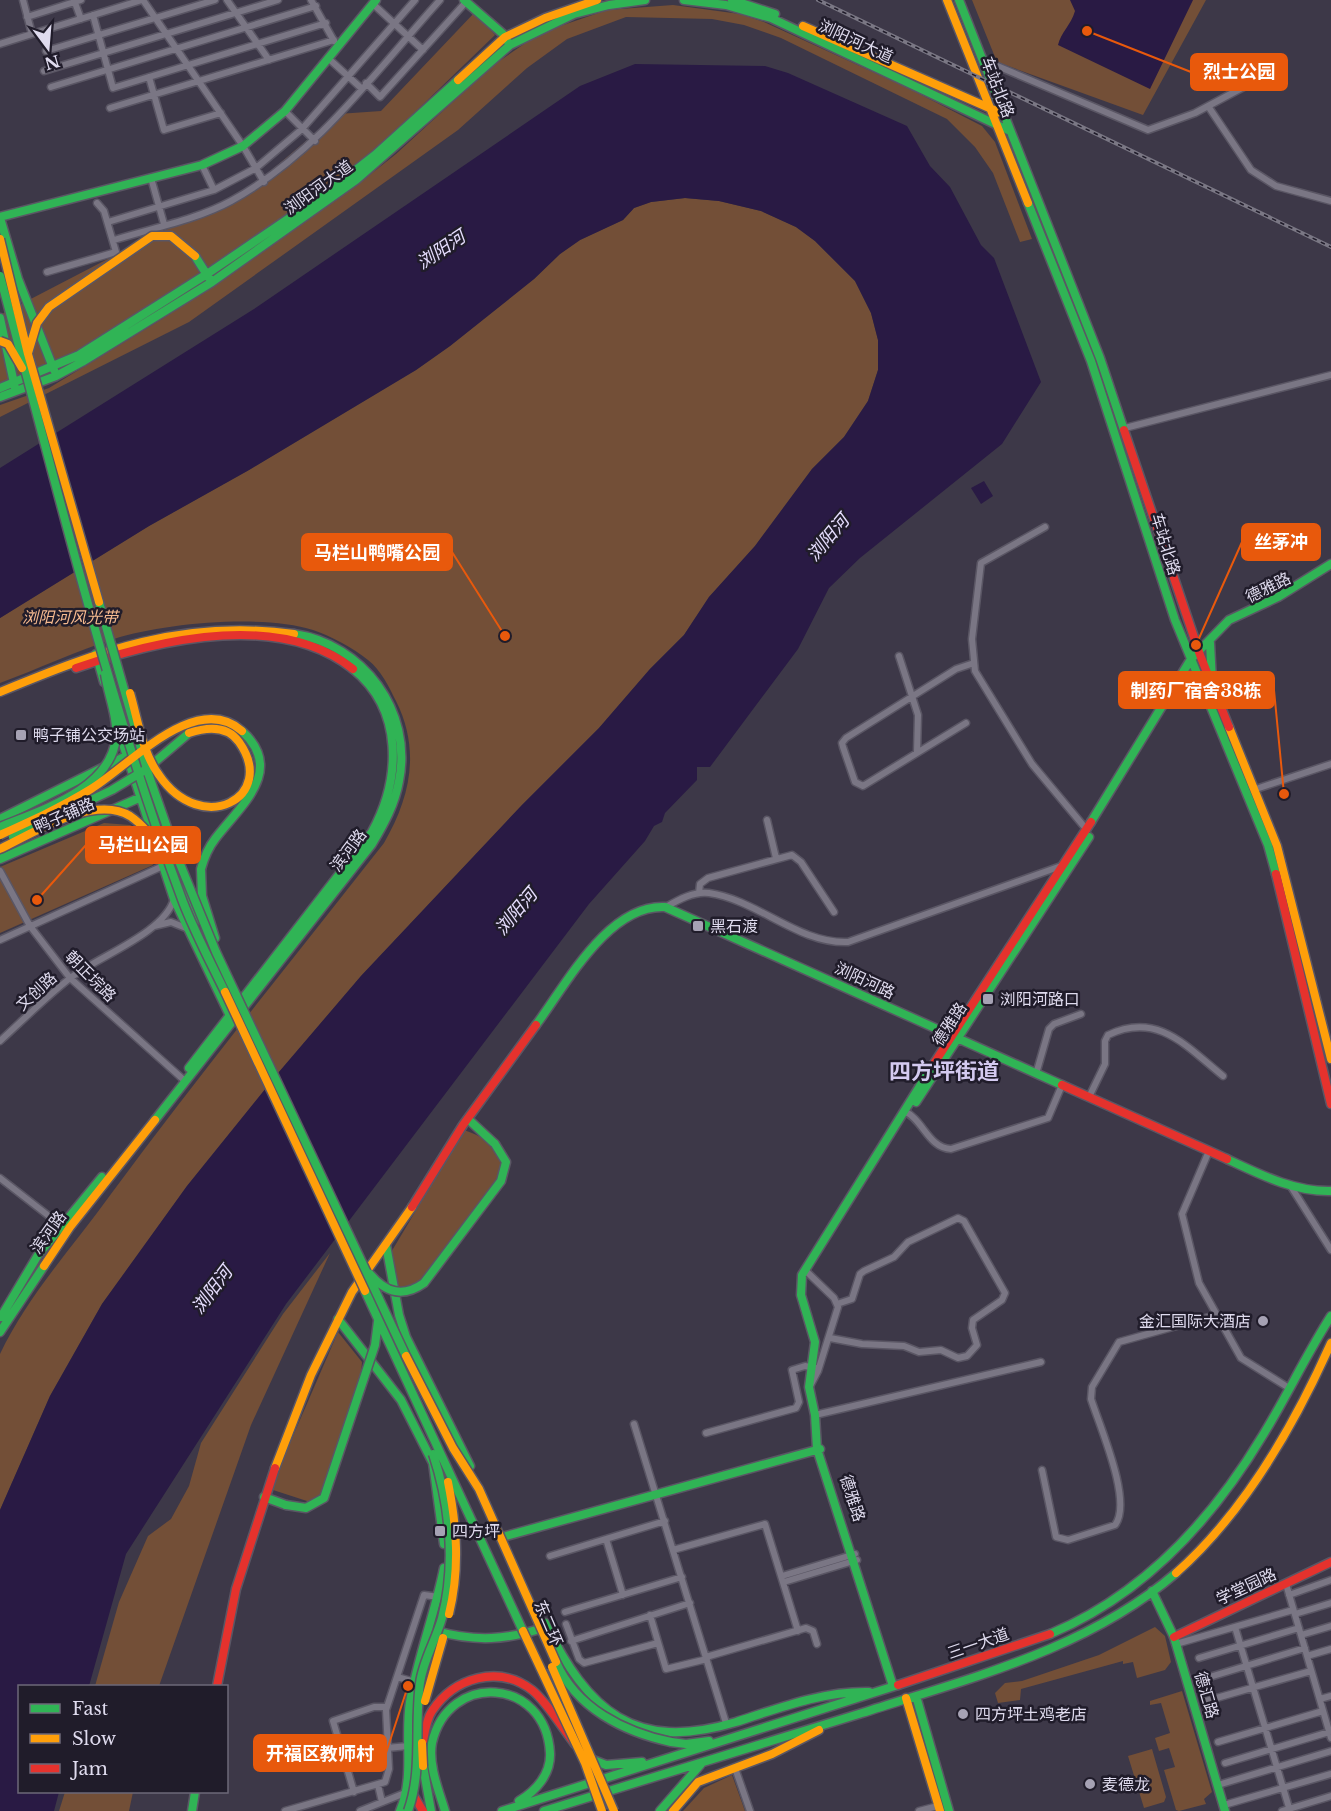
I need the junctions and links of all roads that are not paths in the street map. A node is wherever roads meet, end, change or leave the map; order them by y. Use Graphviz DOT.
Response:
graph roads {
  1 [pos="23,0"];
  2 [pos="143,0"];
  3 [pos="215,0"];
  4 [pos="228,0"];
  5 [pos="278,0"];
  6 [pos="311,0"];
  7 [pos="415,0"];
  8 [pos="440,0"];
  9 [pos="597,0"];
  10 [pos="645,0"];
  11 [pos="684,0"];
  12 [pos="732,0"];
  13 [pos="947,0"];
  14 [pos="959,0"];
  15 [pos="77,1"];
  16 [pos="465,1"];
  17 [pos="375,2"];
  18 [pos="316,6"];
  19 [pos="237,13"];
  20 [pos="93,15"];
  21 [pos="27,17"];
  22 [pos="81,19"];
  23 [pos="156,19"];
  24 [pos="326,23"];
  25 [pos="394,23"];
  26 [pos="247,27"];
  27 [pos="32,34"];
  28 [pos="166,34"];
  29 [pos="99,36"];
  30 [pos="407,36"];
  31 [pos="508,41"];
  32 [pos="258,43"];
  33 [pos="0,44"];
  34 [pos="336,44"];
  35 [pos="177,49"];
  36 [pos="423,50"];
  37 [pos="46,51"];
  38 [pos="103,54"];
  39 [pos="328,58"];
  40 [pos="269,60"];
  41 [pos="982,60"];
  42 [pos="188,65"];
  43 [pos="108,70"];
  44 [pos="44,71"];
  45 [pos="347,76"];
  46 [pos="150,77"];
  47 [pos="200,81"];
  48 [pos="1255,81"];
  49 [pos="363,86"];
  50 [pos="51,87"];
  51 [pos="154,95"];
  52 [pos="1208,106"];
  53 [pos="991,107"];
  54 [pos="110,108"];
  55 [pos="285,111"];
  56 [pos="221,113"];
  57 [pos="1003,114"];
  58 [pos="995,122"];
  59 [pos="302,129"];
  60 [pos="1010,131"];
  61 [pos="315,141"];
  62 [pos="243,146"];
  63 [pos="202,165"];
  64 [pos="256,168"];
  65 [pos="151,178"];
  66 [pos="264,182"];
  67 [pos="214,190"];
  68 [pos="1331,201"];
  69 [pos="97,204"];
  70 [pos="160,206"];
  71 [pos="0,217"];
  72 [pos="108,222"];
  73 [pos="164,224"];
  74 [pos="0,239"];
  75 [pos="114,240"];
  76 [pos="47,272"];
  77 [pos="0,276"];
  78 [pos="209,278"];
  79 [pos="0,318"];
  80 [pos="0,342"];
  81 [pos="28,354"];
  82 [pos="23,370"];
  83 [pos="54,372"];
  84 [pos="1331,375"];
  85 [pos="0,388"];
  86 [pos="15,388"];
  87 [pos="0,397"];
  88 [pos="1125,428"];
  89 [pos="1045,527"];
  90 [pos="1331,566"];
  91 [pos="1210,643"];
  92 [pos="1199,652"];
  93 [pos="899,656"];
  94 [pos="103,657"];
  95 [pos="1192,662"];
  96 [pos="974,663"];
  97 [pos="119,667"];
  98 [pos="1212,682"];
  99 [pos="1181,685"];
  100 [pos="1202,685"];
  101 [pos="0,692"];
  102 [pos="913,696"];
  103 [pos="0,698"];
  104 [pos="966,723"];
  105 [pos="917,752"];
  106 [pos="126,756"];
  107 [pos="1331,764"];
  108 [pos="1256,789"];
  109 [pos="139,798"];
  110 [pos="0,819"];
  111 [pos="767,820"];
  112 [pos="0,827"];
  113 [pos="1087,830"];
  114 [pos="0,835"];
  115 [pos="0,843"];
  116 [pos="0,849"];
  117 [pos="776,858"];
  118 [pos="0,859"];
  119 [pos="166,865"];
  120 [pos="1064,865"];
  121 [pos="0,871"];
  122 [pos="699,893"];
  123 [pos="174,899"];
  124 [pos="666,907"];
  125 [pos="834,912"];
  126 [pos="30,926"];
  127 [pos="153,926"];
  128 [pos="188,931"];
  129 [pos="0,940"];
  130 [pos="223,966"];
  131 [pos="70,978"];
  132 [pos="238,1010"];
  133 [pos="1081,1014"];
  134 [pos="231,1018"];
  135 [pos="954,1037"];
  136 [pos="0,1041"];
  137 [pos="1331,1059"];
  138 [pos="1036,1074"];
  139 [pos="1223,1076"];
  140 [pos="183,1080"];
  141 [pos="1062,1085"];
  142 [pos="1089,1097"];
  143 [pos="1331,1104"];
  144 [pos="906,1112"];
  145 [pos="468,1119"];
  146 [pos="1209,1151"];
  147 [pos="0,1178"];
  148 [pos="1290,1184"];
  149 [pos="1331,1191"];
  150 [pos="65,1228"];
  151 [pos="386,1245"];
  152 [pos="1331,1250"];
  153 [pos="363,1264"];
  154 [pos="806,1272"];
  155 [pos="837,1304"];
  156 [pos="1216,1315"];
  157 [pos="1331,1316"];
  158 [pos="338,1319"];
  159 [pos="0,1320"];
  160 [pos="378,1322"];
  161 [pos="0,1332"];
  162 [pos="830,1338"];
  163 [pos="1331,1343"];
  164 [pos="395,1359"];
  165 [pos="1041,1362"];
  166 [pos="813,1367"];
  167 [pos="811,1384"];
  168 [pos="1290,1389"];
  169 [pos="816,1415"];
  170 [pos="634,1424"];
  171 [pos="706,1433"];
  172 [pos="453,1448"];
  173 [pos="819,1449"];
  174 [pos="443,1461"];
  175 [pos="1041,1470"];
  176 [pos="656,1492"];
  177 [pos="264,1497"];
  178 [pos="664,1521"];
  179 [pos="506,1536"];
  180 [pos="606,1539"];
  181 [pos="673,1550"];
  182 [pos="550,1556"];
  183 [pos="855,1557"];
  184 [pos="1331,1562"];
  185 [pos="682,1577"];
  186 [pos="783,1579"];
  187 [pos="1331,1580"];
  188 [pos="1286,1584"];
  189 [pos="1152,1591"];
  190 [pos="622,1595"];
  191 [pos="1289,1595"];
  192 [pos="440,1598"];
  193 [pos="690,1603"];
  194 [pos="1331,1603"];
  195 [pos="565,1612"];
  196 [pos="1294,1612"];
  197 [pos="650,1615"];
  198 [pos="566,1624"];
  199 [pos="1331,1626"];
  200 [pos="547,1627"];
  201 [pos="1236,1627"];
  202 [pos="430,1629"];
  203 [pos="798,1630"];
  204 [pos="1300,1632"];
  205 [pos="1047,1635"];
  206 [pos="1175,1640"];
  207 [pos="571,1641"];
  208 [pos="657,1643"];
  209 [pos="817,1644"];
  210 [pos="1241,1645"];
  211 [pos="1053,1648"];
  212 [pos="1305,1648"];
  213 [pos="1331,1649"];
  214 [pos="1307,1656"];
  215 [pos="706,1658"];
  216 [pos="1199,1658"];
  217 [pos="1247,1665"];
  218 [pos="1311,1671"];
  219 [pos="397,1677"];
  220 [pos="1203,1679"];
  221 [pos="414,1682"];
  222 [pos="217,1685"];
  223 [pos="895,1686"];
  224 [pos="1254,1688"];
  225 [pos="875,1692"];
  226 [pos="916,1696"];
  227 [pos="1331,1696"];
  228 [pos="906,1698"];
  229 [pos="1320,1699"];
  230 [pos="1206,1701"];
  231 [pos="387,1707"];
  232 [pos="1323,1711"];
  233 [pos="838,1720"];
  234 [pos="726,1723"];
  235 [pos="1266,1728"];
  236 [pos="1330,1730"];
  237 [pos="741,1735"];
  238 [pos="1218,1742"];
  239 [pos="756,1745"];
  240 [pos="408,1746"];
  241 [pos="387,1748"];
  242 [pos="1272,1749"];
  243 [pos="421,1751"];
  244 [pos="1331,1751"];
  245 [pos="663,1761"];
  246 [pos="1225,1763"];
  247 [pos="1277,1767"];
  248 [pos="735,1768"];
  249 [pos="1331,1774"];
  250 [pos="378,1785"];
  251 [pos="1218,1785"];
  252 [pos="1283,1788"];
  253 [pos="406,1789"];
  254 [pos="354,1792"];
  255 [pos="195,1793"];
  256 [pos="1331,1796"];
  257 [pos="382,1802"];
  258 [pos="561,1806"];
  259 [pos="304,1808"];
  260 [pos="939,1808"];
  261 [pos="1224,1808"];
  262 [pos="1290,1810"];
  263 [pos="192,1811"];
  264 [pos="285,1811"];
  265 [pos="360,1811"];
  266 [pos="400,1811"];
  267 [pos="408,1811"];
  268 [pos="423,1811"];
  269 [pos="431,1811"];
  270 [pos="445,1811"];
  271 [pos="500,1811"];
  272 [pos="544,1811"];
  273 [pos="549,1811"];
  274 [pos="602,1811"];
  275 [pos="614,1811"];
  276 [pos="660,1811"];
  277 [pos="673,1811"];
  278 [pos="750,1811"];
  279 [pos="920,1811"];
  280 [pos="949,1811"];
  281 [pos="1282,1811"];
  1 -- 21 [label="street"];
  2 -- 20 [label="street"];
  2 -- 23 [label="street"];
  3 -- 23 [label="street"];
  4 -- 19 [label="street"];
  5 -- 19 [label="street"];
  6 -- 18 [label="street"];
  7 -- 25 [label="street"];
  8 -- 30 [label="street"];
  9 -- 31 [label="main road, 浏阳河大道"];
  10 -- 31 [label="main road, 浏阳河大道"];
  11 -- 58 [label="main road, 浏阳河大道"];
  12 -- 53 [label="main road, 浏阳河大道"];
  13 -- 53 [label="main road, 车站北路"];
  14 -- 41 [label="main road, 车站北路"];
  15 -- 21 [label="street"];
  15 -- 22 [label="street"];
  16 -- 31 [label="main road"];
  16 -- 36 [label="street"];
  17 -- 25 [label="street"];
  17 -- 34 [label="main road"];
  18 -- 24 [label="street"];
  18 -- 26 [label="street"];
  19 -- 26 [label="street"];
  19 -- 28 [label="street"];
  20 -- 22 [label="street"];
  20 -- 29 [label="street"];
  21 -- 27 [label="street"];
  22 -- 27 [label="street"];
  23 -- 28 [label="street"];
  23 -- 29 [label="street"];
  24 -- 32 [label="street"];
  24 -- 34 [label="street"];
  25 -- 30 [label="street"];
  25 -- 45 [label="street"];
  26 -- 32 [label="street"];
  26 -- 35 [label="street"];
  27 -- 33 [label="street"];
  28 -- 35 [label="street"];
  28 -- 38 [label="street"];
  29 -- 37 [label="street"];
  29 -- 38 [label="street"];
  30 -- 36 [label="street"];
  30 -- 49 [label="street"];
  31 -- 78 [label="main road, 浏阳河大道"];
  32 -- 40 [label="street"];
  32 -- 42 [label="street"];
  34 -- 39 [label="main road"];
  34 -- 40 [label="street"];
  35 -- 42 [label="street"];
  35 -- 43 [label="street"];
  36 -- 49 [label="street"];
  38 -- 43 [label="street"];
  38 -- 44 [label="street"];
  39 -- 45 [label="street"];
  39 -- 55 [label="main road"];
  40 -- 47 [label="street"];
  41 -- 52 [label="street"];
  41 -- 57 [label="main road, 车站北路"];
  42 -- 46 [label="street"];
  42 -- 47 [label="street"];
  43 -- 46 [label="street"];
  43 -- 50 [label="street"];
  45 -- 49 [label="street"];
  45 -- 59 [label="street"];
  46 -- 51 [label="street"];
  47 -- 51 [label="street"];
  47 -- 56 [label="street"];
  48 -- 52 [label="street"];
  49 -- 61 [label="street"];
  51 -- 54 [label="street"];
  51 -- 56 [label="street"];
  52 -- 68 [label="street"];
  53 -- 57 [label="main road, 浏阳河大道"];
  53 -- 58 [label="main road, 车站北路"];
  55 -- 59 [label="street"];
  55 -- 62 [label="main road"];
  56 -- 62 [label="street"];
  57 -- 60 [label="main road, 车站北路"];
  58 -- 60 [label="main road, 浏阳河大道"];
  58 -- 95 [label="main road, 车站北路"];
  59 -- 61 [label="street"];
  59 -- 64 [label="street"];
  60 -- 88 [label="main road, 车站北路"];
  61 -- 66 [label="street"];
  62 -- 63 [label="main road"];
  62 -- 64 [label="street"];
  63 -- 65 [label="main road"];
  63 -- 67 [label="street"];
  64 -- 66 [label="street"];
  64 -- 67 [label="street"];
  65 -- 70 [label="street"];
  65 -- 71 [label="main road"];
  66 -- 73 [label="street"];
  67 -- 70 [label="street"];
  69 -- 72 [label="street"];
  70 -- 72 [label="street"];
  70 -- 73 [label="street"];
  71 -- 83 [label="main road"];
  72 -- 75 [label="street"];
  73 -- 75 [label="street"];
  74 -- 81 [label="main road, bridge"];
  75 -- 76 [label="street"];
  77 -- 82 [label="main road, bridge"];
  78 -- 81 [label="main road, bridge"];
  78 -- 83 [label="main road, 浏阳河大道"];
  79 -- 86 [label="main road"];
  80 -- 82 [label="main road, bridge"];
  81 -- 97 [label="main road, bridge"];
  82 -- 94 [label="main road, bridge"];
  83 -- 86 [label="main road, 浏阳河大道"];
  84 -- 88 [label="street"];
  85 -- 86 [label="main road, 浏阳河大道"];
  86 -- 87 [label="main road, 浏阳河大道"];
  88 -- 92 [label="main road, 车站北路"];
  89 -- 96 [label="street"];
  90 -- 91 [label="main road, 德雅路"];
  90 -- 92 [label="main road, 德雅路"];
  91 -- 92 [label="main road, 德雅路"];
  91 -- 98 [label="main road"];
  92 -- 95 [label="main road, 德雅路"];
  92 -- 98 [label="main road, 车站北路"];
  93 -- 102 [label="street"];
  94 -- 101 [label="main road, 滨河路"];
  94 -- 103 [label="main road, 滨河路"];
  94 -- 106 [label="main road"];
  94 -- 112 [label="main road, bridge"];
  94 -- 119 [label="main road, bridge"];
  94 -- 132 [label="main road"];
  94 -- 132 [label="main road, 滨河路"];
  95 -- 99 [label="main road, 德雅路"];
  95 -- 100 [label="main road, 车站北路"];
  95 -- 113 [label="main road, 德雅路"];
  96 -- 102 [label="street"];
  96 -- 113 [label="street"];
  97 -- 115 [label="main road, bridge"];
  97 -- 130 [label="main road, bridge"];
  98 -- 108 [label="main road, 车站北路"];
  99 -- 100 [label="main road"];
  99 -- 135 [label="main road, 德雅路"];
  100 -- 143 [label="main road, 车站北路"];
  102 -- 105 [label="street"];
  102 -- 105 [label="street"];
  104 -- 105 [label="street"];
  106 -- 109 [label="main road"];
  106 -- 110 [label="main road, 鸭子铺路"];
  107 -- 108 [label="street"];
  108 -- 137 [label="main road, 车站北路"];
  109 -- 118 [label="main road, 鸭子铺路"];
  109 -- 119 [label="main road"];
  111 -- 117 [label="street"];
  113 -- 120 [label="main road, 德雅路"];
  114 -- 130 [label="main road, bridge"];
  116 -- 119 [label="main road, bridge"];
  117 -- 122 [label="street"];
  117 -- 125 [label="street"];
  119 -- 123 [label="main road"];
  119 -- 126 [label="street"];
  119 -- 160 [label="main road, bridge"];
  120 -- 122 [label="street"];
  120 -- 135 [label="main road, 德雅路"];
  121 -- 126 [label="street, 朝正垸路"];
  122 -- 124 [label="street"];
  123 -- 127 [label="street, 文创路"];
  123 -- 128 [label="main road"];
  124 -- 135 [label="main road, 浏阳河路"];
  124 -- 145 [label="main road, 浏阳河路"];
  126 -- 129 [label="street"];
  126 -- 131 [label="street, 朝正垸路"];
  127 -- 128 [label="street"];
  127 -- 131 [label="street, 文创路"];
  128 -- 134 [label="main road"];
  130 -- 153 [label="main road, bridge"];
  131 -- 136 [label="street, 文创路"];
  131 -- 140 [label="street, 朝正垸路"];
  132 -- 134 [label="main road, 滨河路"];
  133 -- 138 [label="street"];
  134 -- 140 [label="main road, 滨河路"];
  135 -- 138 [label="main road, 浏阳河路"];
  135 -- 144 [label="main road"];
  138 -- 141 [label="main road, 浏阳河路"];
  139 -- 142 [label="street"];
  140 -- 150 [label="main road, 滨河路"];
  141 -- 142 [label="main road, 浏阳河路"];
  141 -- 144 [label="street"];
  142 -- 146 [label="main road, 浏阳河路"];
  144 -- 154 [label="main road"];
  145 -- 151 [label="main road, 浏阳河路"];
  145 -- 153 [label="main road, bridge"];
  146 -- 148 [label="main road, 浏阳河路"];
  146 -- 156 [label="street"];
  147 -- 150 [label="street"];
  148 -- 149 [label="main road, 浏阳河路"];
  148 -- 152 [label="street"];
  150 -- 159 [label="main road, 滨河路"];
  150 -- 161 [label="main road, 滨河路"];
  151 -- 158 [label="main road, 浏阳河路"];
  151 -- 179 [label="main road"];
  153 -- 172 [label="main road, bridge"];
  154 -- 155 [label="street"];
  154 -- 166 [label="main road, 德雅路"];
  155 -- 162 [label="street"];
  155 -- 162 [label="street"];
  156 -- 168 [label="street"];
  156 -- 175 [label="street"];
  157 -- 168 [label="main road, 三一大道"];
  158 -- 177 [label="main road, 浏阳河路"];
  158 -- 192 [label="main road"];
  160 -- 164 [label="main road, bridge"];
  160 -- 177 [label="main road, bridge"];
  162 -- 167 [label="street"];
  163 -- 189 [label="main road, 三一大道"];
  164 -- 174 [label="main road, bridge"];
  164 -- 267 [label="main road, bridge"];
  165 -- 169 [label="street"];
  166 -- 167 [label="main road, 德雅路"];
  166 -- 171 [label="street"];
  167 -- 169 [label="main road, 德雅路"];
  168 -- 205 [label="main road, 三一大道"];
  169 -- 173 [label="main road, 德雅路"];
  170 -- 176 [label="street"];
  172 -- 237 [label="main road, bridge"];
  172 -- 275 [label="main road, 东二环, bridge"];
  173 -- 176 [label="main road"];
  173 -- 183 [label="main road, 德雅路"];
  174 -- 243 [label="main road, bridge"];
  174 -- 274 [label="main road, bridge"];
  176 -- 178 [label="street"];
  176 -- 179 [label="main road"];
  177 -- 222 [label="main road, 浏阳河路"];
  178 -- 180 [label="street"];
  178 -- 181 [label="street"];
  179 -- 200 [label="main road"];
  180 -- 182 [label="street"];
  180 -- 190 [label="street"];
  181 -- 185 [label="street"];
  181 -- 186 [label="street"];
  183 -- 186 [label="street"];
  183 -- 223 [label="main road, 德雅路"];
  184 -- 188 [label="main road, 学堂园路"];
  185 -- 190 [label="street"];
  185 -- 193 [label="street"];
  186 -- 203 [label="street"];
  187 -- 191 [label="street"];
  188 -- 191 [label="street"];
  188 -- 206 [label="main road, 学堂园路"];
  189 -- 206 [label="main road, 德汇路"];
  189 -- 211 [label="main road, 三一大道"];
  190 -- 195 [label="street"];
  191 -- 196 [label="street"];
  192 -- 202 [label="main road"];
  192 -- 219 [label="street"];
  193 -- 197 [label="street"];
  193 -- 215 [label="street"];
  194 -- 196 [label="street"];
  196 -- 201 [label="street"];
  196 -- 204 [label="street"];
  197 -- 207 [label="street"];
  197 -- 208 [label="street"];
  198 -- 207 [label="street"];
  199 -- 204 [label="street"];
  200 -- 202 [label="main road"];
  200 -- 234 [label="main road"];
  201 -- 206 [label="street"];
  201 -- 210 [label="street"];
  202 -- 221 [label="main road"];
  203 -- 209 [label="street"];
  203 -- 215 [label="street"];
  204 -- 210 [label="street"];
  204 -- 212 [label="street"];
  205 -- 211 [label="main road"];
  205 -- 223 [label="main road, 三一大道"];
  206 -- 251 [label="main road, 德汇路"];
  207 -- 208 [label="street"];
  208 -- 215 [label="street"];
  210 -- 216 [label="street"];
  210 -- 217 [label="street"];
  211 -- 226 [label="main road, 三一大道"];
  212 -- 214 [label="street"];
  212 -- 217 [label="street"];
  213 -- 214 [label="street"];
  214 -- 218 [label="street"];
  215 -- 234 [label="street"];
  217 -- 220 [label="street"];
  217 -- 224 [label="street"];
  218 -- 224 [label="street"];
  218 -- 229 [label="street"];
  219 -- 221 [label="street"];
  219 -- 231 [label="street"];
  221 -- 240 [label="main road"];
  223 -- 225 [label="main road, 三一大道"];
  224 -- 230 [label="street"];
  224 -- 235 [label="street"];
  225 -- 234 [label="main road"];
  225 -- 237 [label="main road, 三一大道"];
  226 -- 228 [label="main road, 三一大道"];
  226 -- 280 [label="main road"];
  227 -- 229 [label="street"];
  228 -- 233 [label="main road, 三一大道"];
  228 -- 260 [label="main road"];
  229 -- 232 [label="street"];
  231 -- 241 [label="street"];
  231 -- 254 [label="street"];
  232 -- 235 [label="street"];
  232 -- 236 [label="street"];
  233 -- 239 [label="main road, 三一大道"];
  233 -- 248 [label="main road"];
  235 -- 238 [label="street"];
  235 -- 242 [label="street"];
  236 -- 242 [label="street"];
  237 -- 245 [label="main road, 三一大道"];
  239 -- 258 [label="main road, 三一大道"];
  239 -- 276 [label="main road"];
  240 -- 241 [label="street"];
  240 -- 253 [label="main road"];
  241 -- 250 [label="street"];
  242 -- 246 [label="street"];
  242 -- 247 [label="street"];
  243 -- 245 [label="main road"];
  243 -- 269 [label="main road, bridge"];
  244 -- 247 [label="street"];
  245 -- 271 [label="main road, 三一大道"];
  247 -- 251 [label="street"];
  247 -- 252 [label="street"];
  248 -- 277 [label="main road"];
  248 -- 278 [label="street"];
  249 -- 252 [label="street"];
  250 -- 254 [label="street"];
  250 -- 257 [label="street"];
  251 -- 261 [label="main road, 德汇路"];
  252 -- 261 [label="street"];
  252 -- 262 [label="street"];
  253 -- 257 [label="street"];
  253 -- 266 [label="main road"];
  253 -- 268 [label="main road"];
  254 -- 259 [label="street"];
  255 -- 263 [label="main road"];
  256 -- 262 [label="street"];
  257 -- 265 [label="street"];
  258 -- 272 [label="main road, 三一大道"];
  258 -- 273 [label="main road"];
  259 -- 264 [label="street"];
  260 -- 279 [label="street"];
  262 -- 281 [label="street"];
  270 -- 271 [label="main road"];
}
